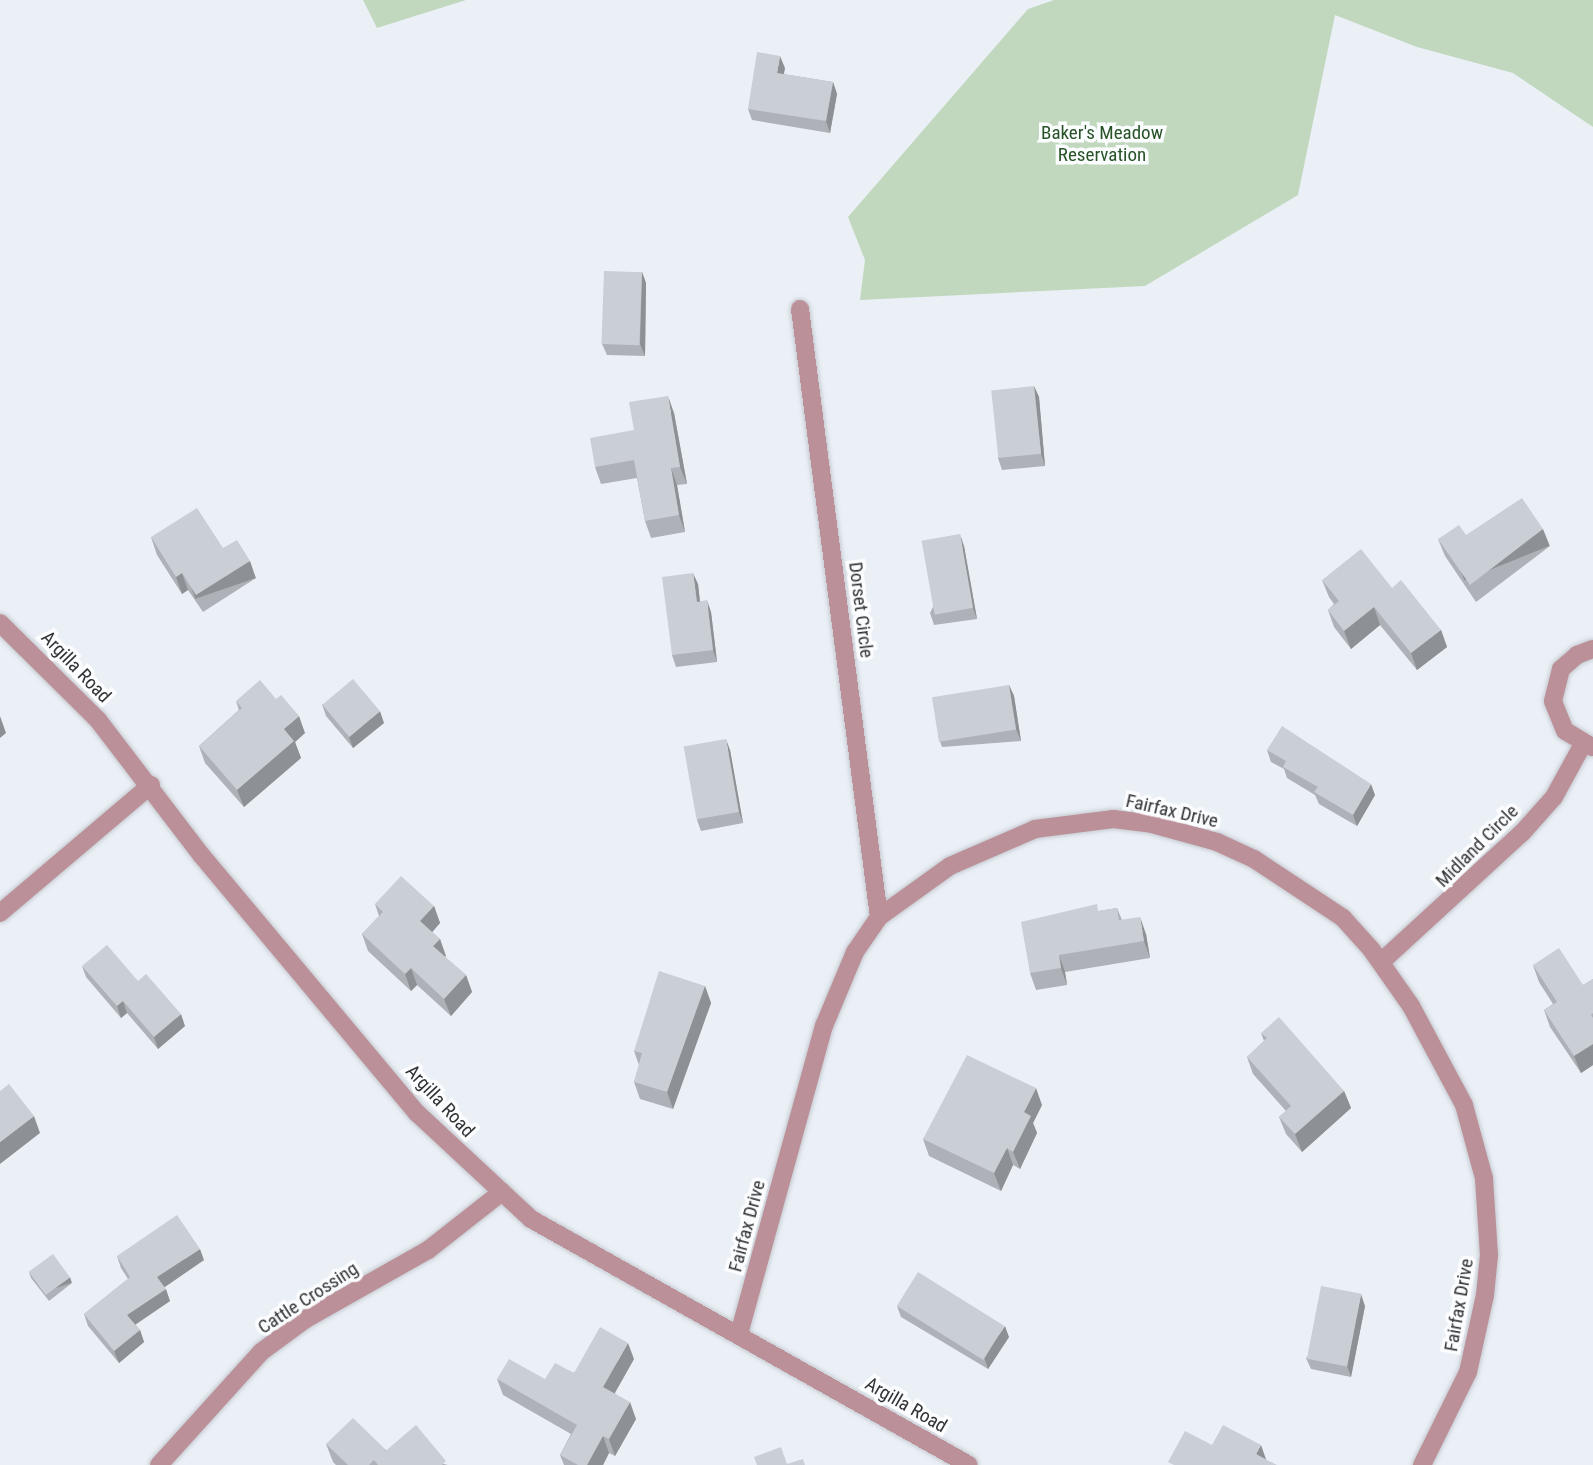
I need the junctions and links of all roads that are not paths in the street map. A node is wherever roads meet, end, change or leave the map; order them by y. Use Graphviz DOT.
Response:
graph roads {
  1 [pos="800,309"];
  2 [pos="0,624"];
  3 [pos="1593,649"];
  4 [pos="1588,746"];
  5 [pos="151,785"];
  6 [pos="0,913"];
  7 [pos="879,917"];
  8 [pos="1381,962"];
  9 [pos="502,1192"];
  10 [pos="739,1334"];
  11 [pos="159,1465"];
  12 [pos="969,1465"];
  13 [pos="1422,1465"];
  1 -- 7 [label="street, Dorset Circle"];
  2 -- 5 [label="street, Argilla Road"];
  3 -- 4 [label="street, Midland Circle"];
  4 -- 8 [label="street, Midland Circle"];
  5 -- 6 [label="street"];
  5 -- 9 [label="street, Argilla Road"];
  7 -- 8 [label="street, Fairfax Drive"];
  7 -- 10 [label="street, Fairfax Drive"];
  8 -- 13 [label="street, Fairfax Drive"];
  9 -- 10 [label="street, Argilla Road"];
  9 -- 11 [label="street, Cattle Crossing"];
  10 -- 12 [label="street, Argilla Road"];
}
